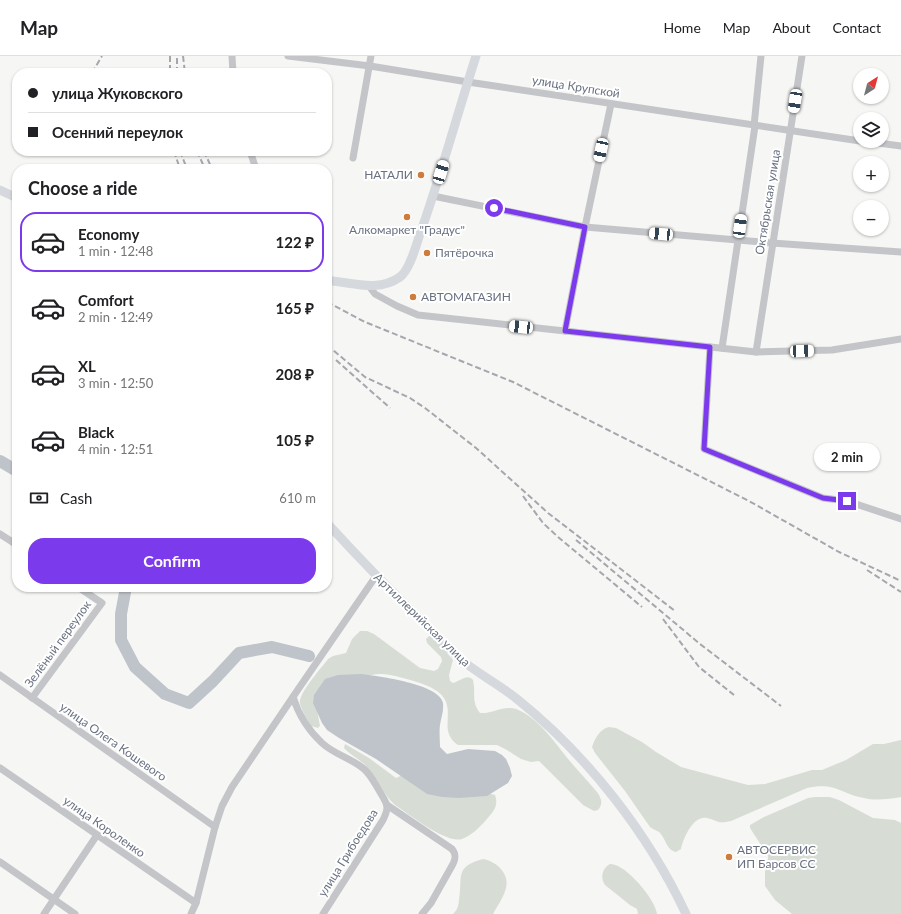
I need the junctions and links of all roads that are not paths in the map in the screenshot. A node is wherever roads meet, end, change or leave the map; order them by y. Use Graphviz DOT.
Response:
graph roads {
  1 [pos="232,56"];
  2 [pos="288,56"];
  3 [pos="371,56"];
  4 [pos="476,56"];
  5 [pos="761,56"];
  6 [pos="802,56"];
  7 [pos="370,66"];
  8 [pos="233,68"];
  9 [pos="468,82"];
  10 [pos="611,104"];
  11 [pos="754,126"];
  12 [pos="790,131"];
  13 [pos="853,140"];
  14 [pos="889,144"];
  15 [pos="901,146"];
  16 [pos="353,158"];
  17 [pos="0,190"];
  18 [pos="12,196"];
  19 [pos="433,196"];
  20 [pos="585,227"];
  21 [pos="738,240"];
  22 [pos="772,244"];
  23 [pos="901,252"];
  24 [pos="332,282"];
  25 [pos="369,286"];
  26 [pos="565,331"];
  27 [pos="901,339"];
  28 [pos="710,347"];
  29 [pos="722,348"];
  30 [pos="756,352"];
  31 [pos="901,519"];
  32 [pos="332,528"];
  33 [pos="0,534"];
  34 [pos="12,542"];
  35 [pos="376,576"];
  36 [pos="86,592"];
  37 [pos="0,675"];
  38 [pos="32,698"];
  39 [pos="292,698"];
  40 [pos="0,768"];
  41 [pos="387,806"];
  42 [pos="215,827"];
  43 [pos="97,836"];
  44 [pos="0,862"];
  45 [pos="54,899"];
  46 [pos="196,903"];
  47 [pos="44,914"];
  48 [pos="75,914"];
  49 [pos="191,914"];
  50 [pos="323,914"];
  51 [pos="422,914"];
  52 [pos="686,914"];
  1 -- 8 [label="street"];
  2 -- 7 [label="street, улица Крупской"];
  3 -- 7 [label="street"];
  4 -- 9 [label="main road"];
  5 -- 11 [label="street, Октябрьская улица"];
  6 -- 12 [label="street, Октябрьская улица"];
  7 -- 9 [label="street, улица Крупской"];
  7 -- 16 [label="street"];
  9 -- 10 [label="street, улица Крупской"];
  9 -- 19 [label="main road"];
  10 -- 11 [label="street, улица Крупской"];
  10 -- 20 [label="street"];
  11 -- 12 [label="street, улица Крупской"];
  11 -- 21 [label="street, Октябрьская улица"];
  12 -- 13 [label="street, улица Крупской"];
  12 -- 22 [label="street, Октябрьская улица"];
  14 -- 15 [label="street, улица Крупской"];
  17 -- 18 [label="main road"];
  19 -- 20 [label="street"];
  19 -- 25 [label="main road"];
  20 -- 21 [label="street"];
  20 -- 26 [label="street"];
  21 -- 22 [label="street"];
  21 -- 29 [label="street, Октябрьская улица"];
  22 -- 23 [label="street"];
  22 -- 30 [label="street, Октябрьская улица"];
  24 -- 25 [label="main road"];
  25 -- 26 [label="street"];
  26 -- 28 [label="street"];
  27 -- 30 [label="street"];
  28 -- 29 [label="street"];
  28 -- 31 [label="street"];
  29 -- 30 [label="street"];
  32 -- 35 [label="main road, Артиллерийская улица"];
  33 -- 34 [label="street"];
  35 -- 39 [label="street"];
  35 -- 52 [label="main road, Артиллерийская улица"];
  36 -- 38 [label="street, Зелёный переулок"];
  37 -- 38 [label="street, улица Олега Кошевого"];
  38 -- 42 [label="street, улица Олега Кошевого"];
  39 -- 41 [label="street, улица Грибоедова"];
  39 -- 42 [label="street"];
  40 -- 43 [label="street, улица Короленко"];
  41 -- 50 [label="street, улица Грибоедова"];
  41 -- 51 [label="street"];
  42 -- 46 [label="street"];
  43 -- 45 [label="street"];
  43 -- 46 [label="street, улица Короленко"];
  44 -- 45 [label="street"];
  45 -- 47 [label="street"];
  45 -- 48 [label="street"];
  46 -- 49 [label="street"];
}
